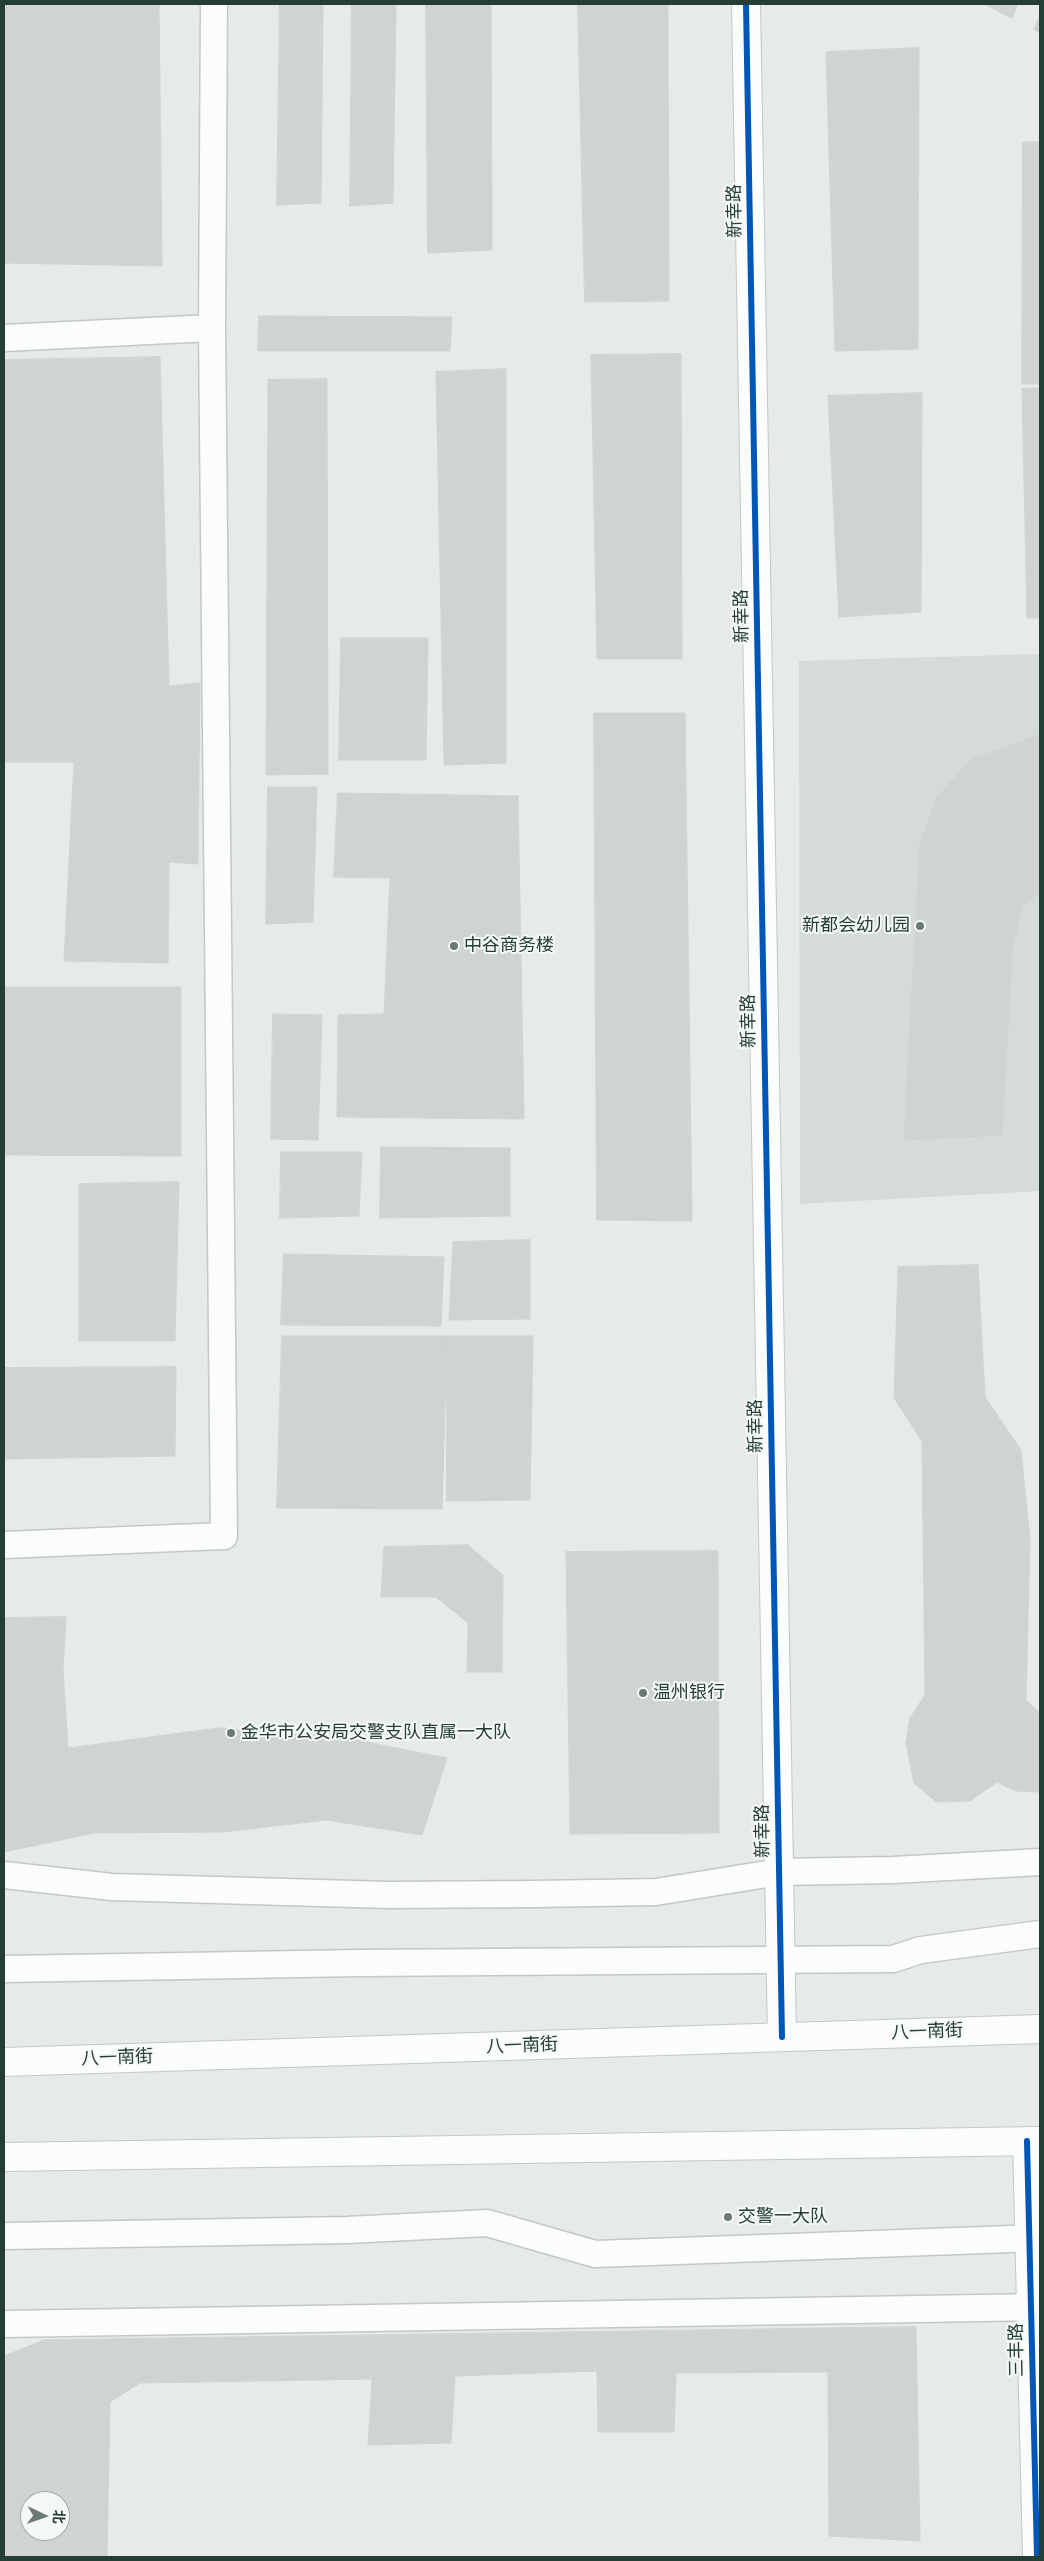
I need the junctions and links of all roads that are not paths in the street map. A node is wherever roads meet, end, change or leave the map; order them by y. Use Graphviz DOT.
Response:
graph roads {
  1 [pos="214,4"];
  2 [pos="746,4"];
  3 [pos="212,328"];
  4 [pos="4,338"];
  5 [pos="4,1545"];
  6 [pos="1040,1862"];
  7 [pos="779,1872"];
  8 [pos="4,1875"];
  9 [pos="1040,1934"];
  10 [pos="781,1962"];
  11 [pos="4,1969"];
  12 [pos="1040,2029"];
  13 [pos="782,2037"];
  14 [pos="4,2062"];
  15 [pos="1034,2141"];
  16 [pos="4,2157"];
  17 [pos="4,2236"];
  18 [pos="1035,2238"];
  19 [pos="1036,2307"];
  20 [pos="4,2324"];
  21 [pos="1037,2557"];
  1 -- 3 [label="lane"];
  2 -- 7 [label="street, 新幸路"];
  3 -- 4 [label="lane"];
  3 -- 5 [label="lane"];
  6 -- 7 [label="lane"];
  7 -- 8 [label="lane"];
  7 -- 10 [label="street, 新幸路"];
  9 -- 10 [label="lane"];
  10 -- 11 [label="lane"];
  10 -- 13 [label="street, 新幸路"];
  12 -- 13 [label="street, 八一南街"];
  13 -- 14 [label="street, 八一南街"];
  15 -- 16 [label="street"];
  15 -- 18 [label="street, 三丰路"];
  17 -- 18 [label="lane"];
  18 -- 19 [label="street, 三丰路"];
  19 -- 20 [label="lane"];
  19 -- 21 [label="street, 三丰路"];
}
